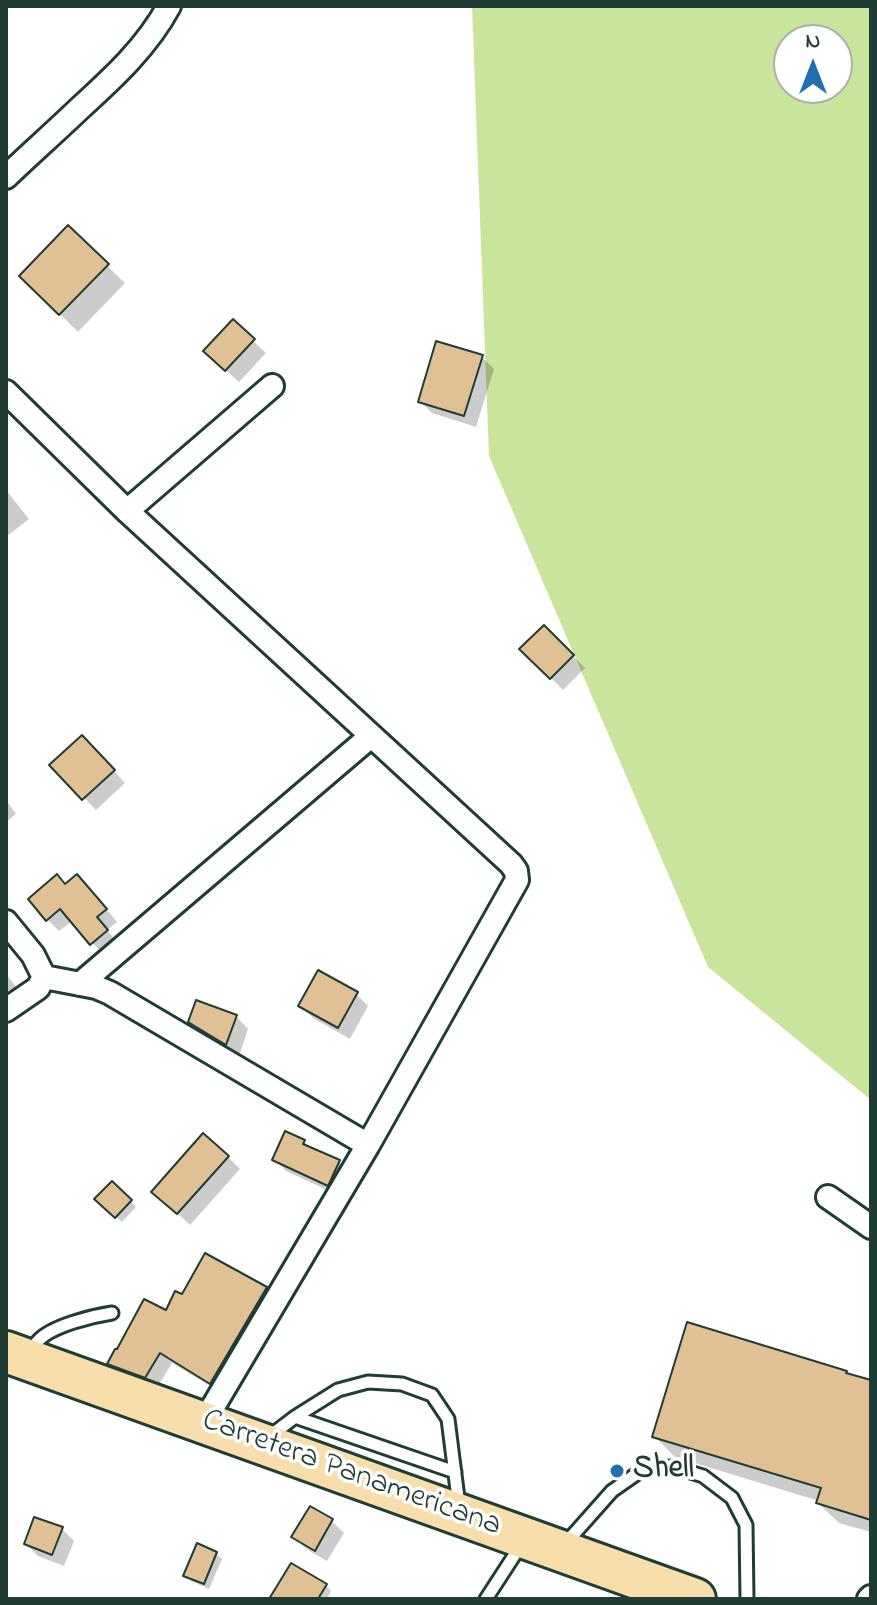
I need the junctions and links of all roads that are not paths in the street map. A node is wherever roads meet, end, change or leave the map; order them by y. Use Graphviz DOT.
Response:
graph roads {
  1 [pos="169,6"];
  2 [pos="6,177"];
  3 [pos="272,386"];
  4 [pos="6,392"];
  5 [pos="127,511"];
  6 [pos="371,736"];
  7 [pos="6,922"];
  8 [pos="44,977"];
  9 [pos="80,984"];
  10 [pos="6,1010"];
  11 [pos="368,1145"];
  12 [pos="828,1197"];
  13 [pos="871,1227"];
  14 [pos="112,1313"];
  15 [pos="16,1356"];
  16 [pos="295,1417"];
  17 [pos="204,1422"];
  18 [pos="261,1442"];
  19 [pos="455,1472"];
  20 [pos="460,1514"];
  21 [pos="542,1544"];
  22 [pos="486,1599"];
  23 [pos="695,1599"];
  24 [pos="747,1599"];
  1 -- 2 [label="street"];
  3 -- 5 [label="street"];
  4 -- 5 [label="street"];
  5 -- 6 [label="street"];
  6 -- 9 [label="street"];
  6 -- 11 [label="street"];
  7 -- 8 [label="street"];
  8 -- 9 [label="street"];
  8 -- 10 [label="street"];
  9 -- 11 [label="street"];
  11 -- 17 [label="street"];
  12 -- 13 [label="street"];
  14 -- 15 [label="lane"];
  15 -- 17 [label="highway, Carretera Panamericana"];
  16 -- 18 [label="lane"];
  16 -- 19 [label="lane"];
  16 -- 19 [label="lane"];
  17 -- 18 [label="highway, Carretera Panamericana"];
  18 -- 20 [label="highway, Carretera Panamericana"];
  19 -- 20 [label="lane"];
  20 -- 21 [label="highway, Carretera Panamericana"];
  21 -- 22 [label="lane"];
  21 -- 23 [label="highway, Carretera Panamericana"];
  21 -- 24 [label="lane"];
}
